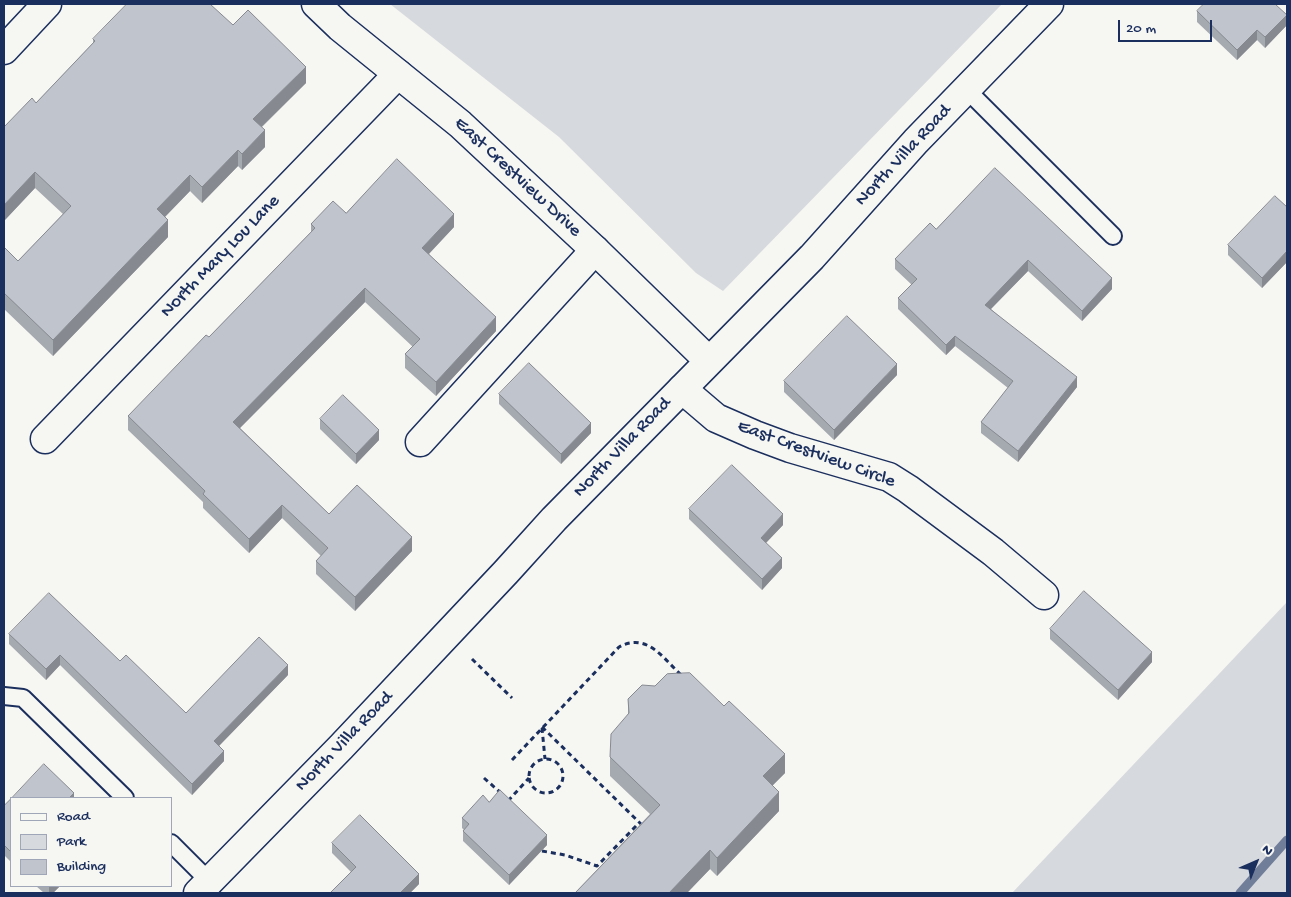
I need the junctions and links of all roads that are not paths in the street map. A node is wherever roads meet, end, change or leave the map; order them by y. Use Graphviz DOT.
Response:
graph roads {
  1 [pos="47,4"];
  2 [pos="316,4"];
  3 [pos="1049,4"];
  4 [pos="4,50"];
  5 [pos="398,74"];
  6 [pos="966,89"];
  7 [pos="1113,236"];
  8 [pos="595,250"];
  9 [pos="709,361"];
  10 [pos="682,388"];
  11 [pos="45,439"];
  12 [pos="420,442"];
  13 [pos="1044,595"];
  14 [pos="4,696"];
  15 [pos="124,797"];
  16 [pos="172,844"];
  17 [pos="204,887"];
  1 -- 4 [label="street"];
  2 -- 5 [label="street, East Crestview Drive"];
  3 -- 6 [label="street, North Villa Road"];
  5 -- 8 [label="street, East Crestview Drive"];
  5 -- 11 [label="street, North Mary Lou Lane"];
  6 -- 7 [label="lane"];
  6 -- 9 [label="street, North Villa Road"];
  8 -- 9 [label="street, East Crestview Drive"];
  8 -- 12 [label="street"];
  9 -- 10 [label="street, North Villa Road"];
  10 -- 13 [label="street, East Crestview Circle"];
  10 -- 17 [label="street, North Villa Road"];
  14 -- 15 [label="lane"];
  16 -- 17 [label="lane"];
}
